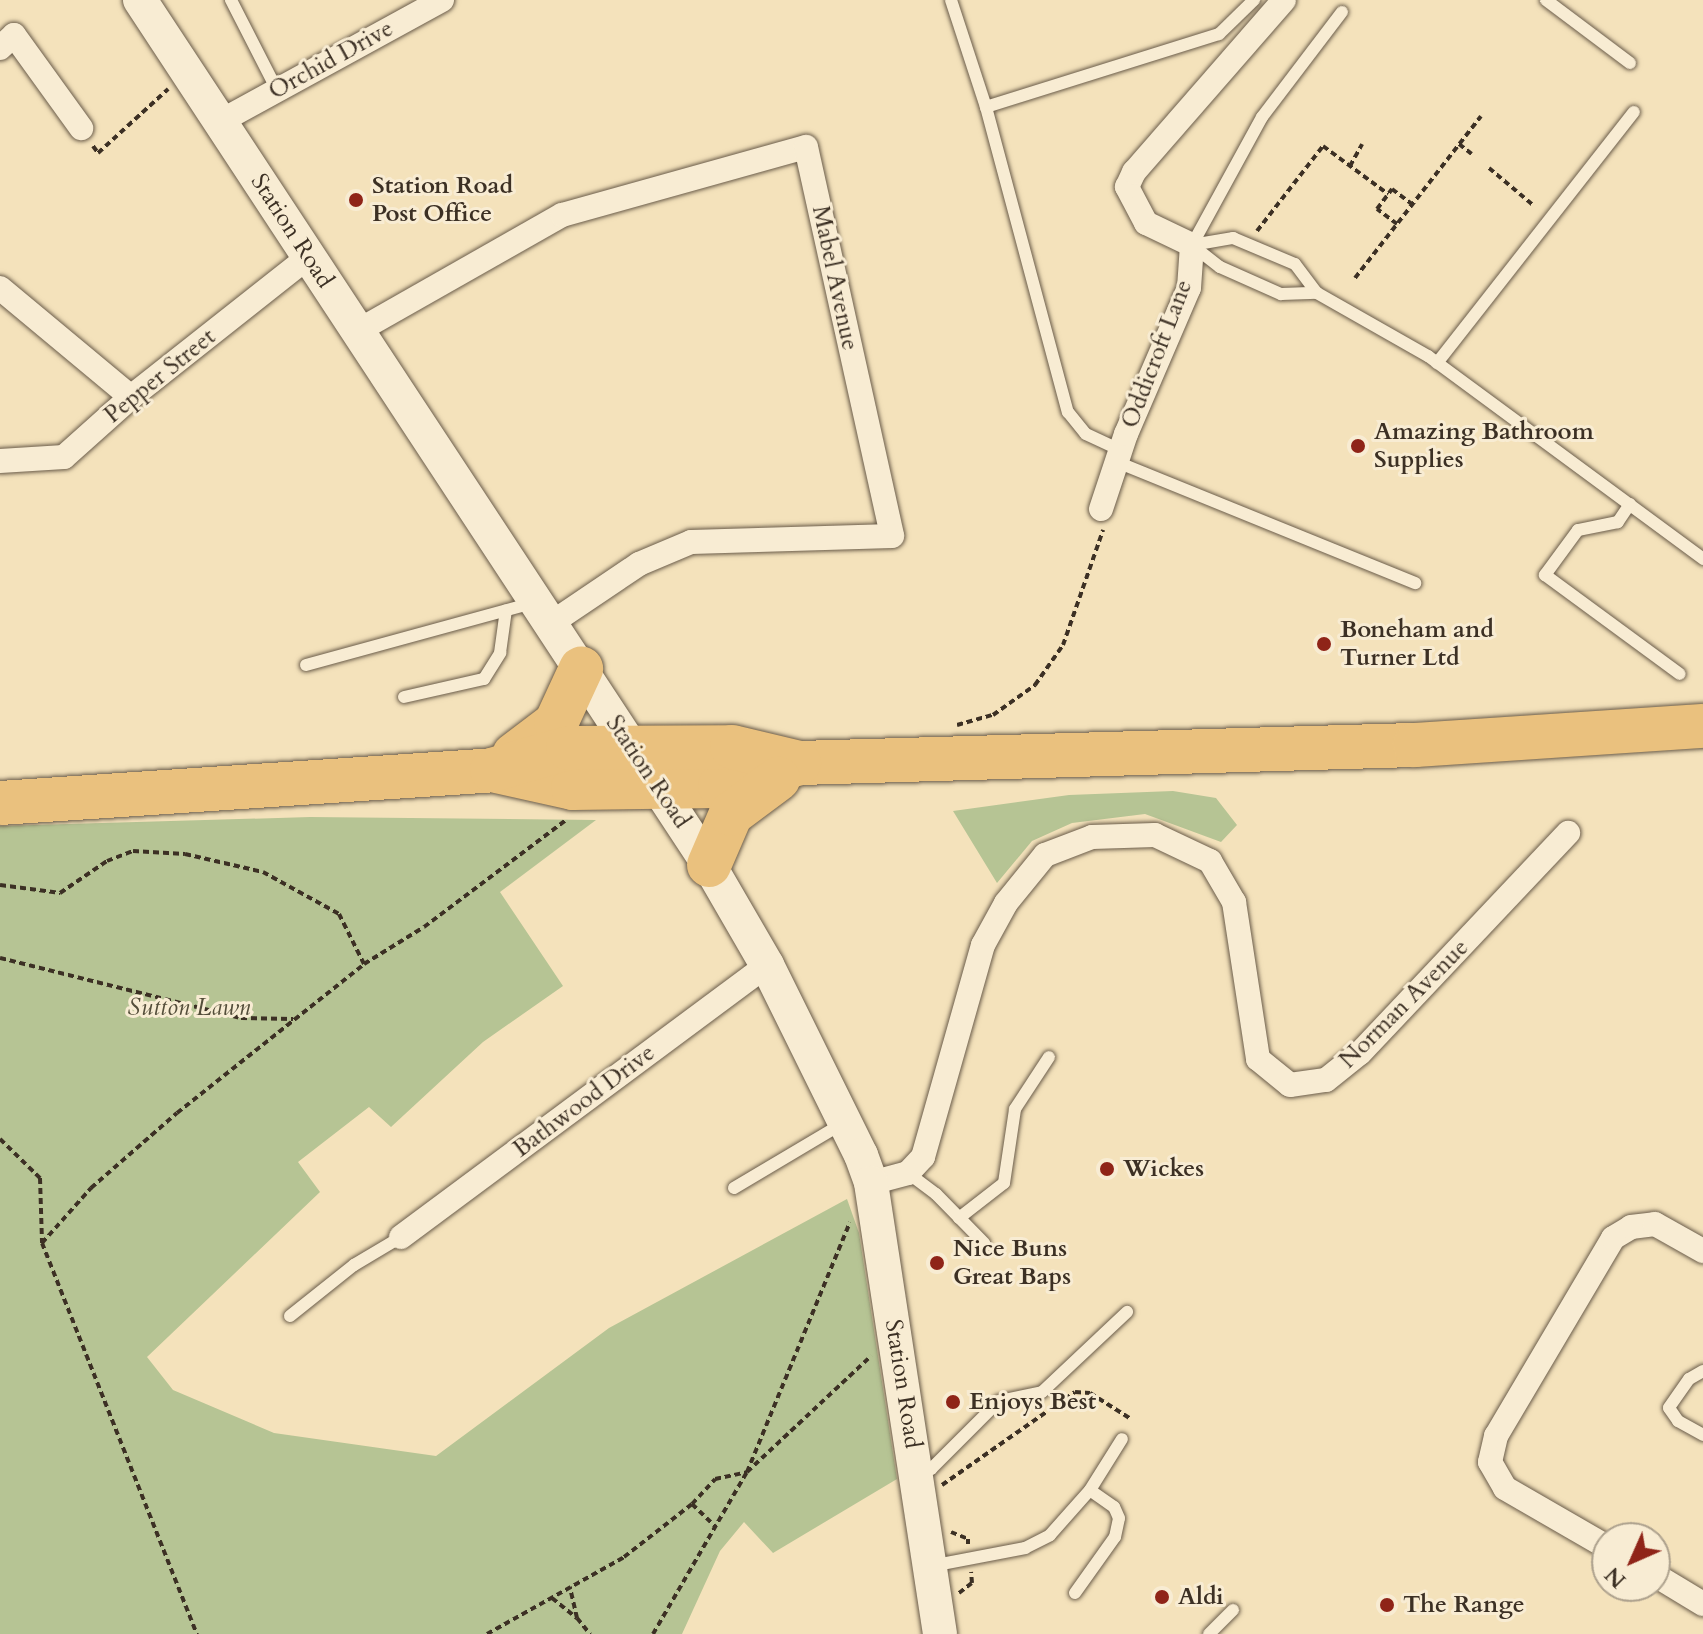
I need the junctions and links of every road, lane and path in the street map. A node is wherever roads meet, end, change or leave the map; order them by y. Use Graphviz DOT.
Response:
graph roads {
  1 [pos="140,0"];
  2 [pos="231,0"];
  3 [pos="442,0"];
  4 [pos="951,0"];
  5 [pos="1254,0"];
  6 [pos="1284,0"];
  7 [pos="1546,0"];
  8 [pos="1342,12"];
  9 [pos="0,48"];
  10 [pos="1630,63"];
  11 [pos="187,71"];
  12 [pos="277,90"];
  13 [pos="986,107"];
  14 [pos="1634,112"];
  15 [pos="1481,116"];
  16 [pos="221,121"];
  17 [pos="81,128"];
  18 [pos="1362,144"];
  19 [pos="1459,144"];
  20 [pos="1472,154"];
  21 [pos="1350,166"];
  22 [pos="1489,168"];
  23 [pos="1388,194"];
  24 [pos="1412,204"];
  25 [pos="1533,205"];
  26 [pos="1397,224"];
  27 [pos="1247,244"];
  28 [pos="1192,245"];
  29 [pos="308,257"];
  30 [pos="1355,278"];
  31 [pos="0,288"];
  32 [pos="1317,293"];
  33 [pos="356,332"];
  34 [pos="1437,363"];
  35 [pos="131,397"];
  36 [pos="1119,456"];
  37 [pos="0,461"];
  38 [pos="1630,504"];
  39 [pos="1101,509"];
  40 [pos="1703,559"];
  41 [pos="1415,583"];
  42 [pos="506,610"];
  43 [pos="546,611"];
  44 [pos="306,665"];
  45 [pos="581,669"];
  46 [pos="1680,674"];
  47 [pos="404,697"];
  48 [pos="973,722"];
  49 [pos="1703,726"];
  50 [pos="631,746"];
  51 [pos="800,763"];
  52 [pos="492,770"];
  53 [pos="593,787"];
  54 [pos="659,787"];
  55 [pos="0,803"];
  56 [pos="1568,833"];
  57 [pos="709,865"];
  58 [pos="0,885"];
  59 [pos="0,958"];
  60 [pos="364,964"];
  61 [pos="767,965"];
  62 [pos="296,1019"];
  63 [pos="1049,1057"];
  64 [pos="845,1122"];
  65 [pos="0,1139"];
  66 [pos="908,1173"];
  67 [pos="734,1188"];
  68 [pos="873,1192"];
  69 [pos="959,1218"];
  70 [pos="401,1237"];
  71 [pos="42,1243"];
  72 [pos="984,1243"];
  73 [pos="1703,1251"];
  74 [pos="1127,1312"];
  75 [pos="290,1316"];
  76 [pos="895,1337"];
  77 [pos="1703,1371"];
  78 [pos="1131,1419"];
  79 [pos="1703,1435"];
  80 [pos="1122,1439"];
  81 [pos="747,1472"];
  82 [pos="919,1485"];
  83 [pos="1090,1490"];
  84 [pos="692,1504"];
  85 [pos="716,1527"];
  86 [pos="1591,1538"];
  87 [pos="931,1566"];
  88 [pos="1671,1585"];
  89 [pos="570,1587"];
  90 [pos="1075,1593"];
  91 [pos="552,1598"];
  92 [pos="1703,1604"];
  93 [pos="1233,1610"];
  94 [pos="577,1618"];
  95 [pos="197,1634"];
  96 [pos="487,1634"];
  97 [pos="590,1634"];
  98 [pos="653,1634"];
  99 [pos="940,1634"];
  100 [pos="1209,1634"];
  1 -- 11 [label="main road, Station Road"];
  2 -- 12 [label="lane"];
  3 -- 12 [label="street, Orchid Drive"];
  4 -- 13 [label="lane"];
  5 -- 13 [label="lane"];
  6 -- 28 [label="street, Oddicroft Lane"];
  7 -- 10 [label="lane"];
  8 -- 28 [label="lane"];
  9 -- 17 [label="street"];
  11 -- 16 [label="main road, Station Road"];
  11 -- 17 [label="path"];
  12 -- 16 [label="street, Orchid Drive"];
  13 -- 36 [label="lane"];
  14 -- 34 [label="lane"];
  15 -- 19 [label="path"];
  16 -- 29 [label="main road, Station Road"];
  18 -- 21 [label="path"];
  19 -- 20 [label="path"];
  19 -- 24 [label="path"];
  21 -- 23 [label="path"];
  21 -- 27 [label="path"];
  22 -- 25 [label="path"];
  23 -- 24 [label="path"];
  23 -- 26 [label="path"];
  24 -- 26 [label="path"];
  26 -- 30 [label="path"];
  27 -- 28 [label="lane"];
  27 -- 32 [label="lane"];
  28 -- 32 [label="lane"];
  28 -- 36 [label="street, Oddicroft Lane"];
  29 -- 33 [label="main road, Station Road"];
  29 -- 35 [label="street, Pepper Street"];
  31 -- 35 [label="street"];
  32 -- 34 [label="lane"];
  33 -- 43 [label="main road, Station Road"];
  33 -- 43 [label="street, Mabel Avenue"];
  34 -- 38 [label="lane"];
  35 -- 37 [label="street, Pepper Street"];
  36 -- 39 [label="street, Oddicroft Lane"];
  36 -- 41 [label="lane"];
  38 -- 40 [label="lane"];
  38 -- 46 [label="lane"];
  39 -- 48 [label="path"];
  42 -- 43 [label="lane"];
  42 -- 44 [label="lane"];
  42 -- 47 [label="lane"];
  43 -- 45 [label="main road, Station Road"];
  45 -- 50 [label="main road, Station Road"];
  45 -- 52 [label="highway"];
  49 -- 51 [label="highway"];
  50 -- 51 [label="highway"];
  50 -- 52 [label="highway"];
  50 -- 54 [label="main road, Station Road"];
  51 -- 54 [label="highway"];
  51 -- 57 [label="highway"];
  52 -- 53 [label="highway"];
  52 -- 55 [label="highway"];
  53 -- 54 [label="highway"];
  53 -- 60 [label="path"];
  54 -- 57 [label="main road, Station Road"];
  56 -- 66 [label="street, Norman Avenue"];
  57 -- 61 [label="main road, Station Road"];
  58 -- 60 [label="path"];
  59 -- 62 [label="path"];
  60 -- 62 [label="path"];
  61 -- 64 [label="main road, Station Road"];
  61 -- 70 [label="street, Bathwood Drive"];
  62 -- 71 [label="path"];
  63 -- 69 [label="lane"];
  64 -- 67 [label="lane"];
  64 -- 68 [label="main road, Station Road"];
  65 -- 71 [label="path"];
  66 -- 68 [label="street"];
  66 -- 69 [label="lane"];
  68 -- 76 [label="main road, Station Road"];
  68 -- 81 [label="path"];
  69 -- 72 [label="lane"];
  70 -- 75 [label="lane"];
  71 -- 95 [label="path"];
  73 -- 86 [label="street"];
  74 -- 82 [label="lane"];
  76 -- 81 [label="path"];
  76 -- 82 [label="main road, Station Road"];
  77 -- 79 [label="lane"];
  78 -- 82 [label="path"];
  80 -- 83 [label="lane"];
  81 -- 84 [label="path"];
  81 -- 85 [label="path"];
  82 -- 87 [label="main road, Station Road"];
  83 -- 87 [label="lane"];
  83 -- 90 [label="lane"];
  84 -- 85 [label="path"];
  84 -- 89 [label="path"];
  85 -- 98 [label="path"];
  87 -- 99 [label="main road, Station Road"];
  88 -- 92 [label="street"];
  89 -- 91 [label="path"];
  89 -- 94 [label="path"];
  91 -- 94 [label="path"];
  91 -- 96 [label="path"];
  93 -- 100 [label="lane"];
  94 -- 97 [label="path"];
}
